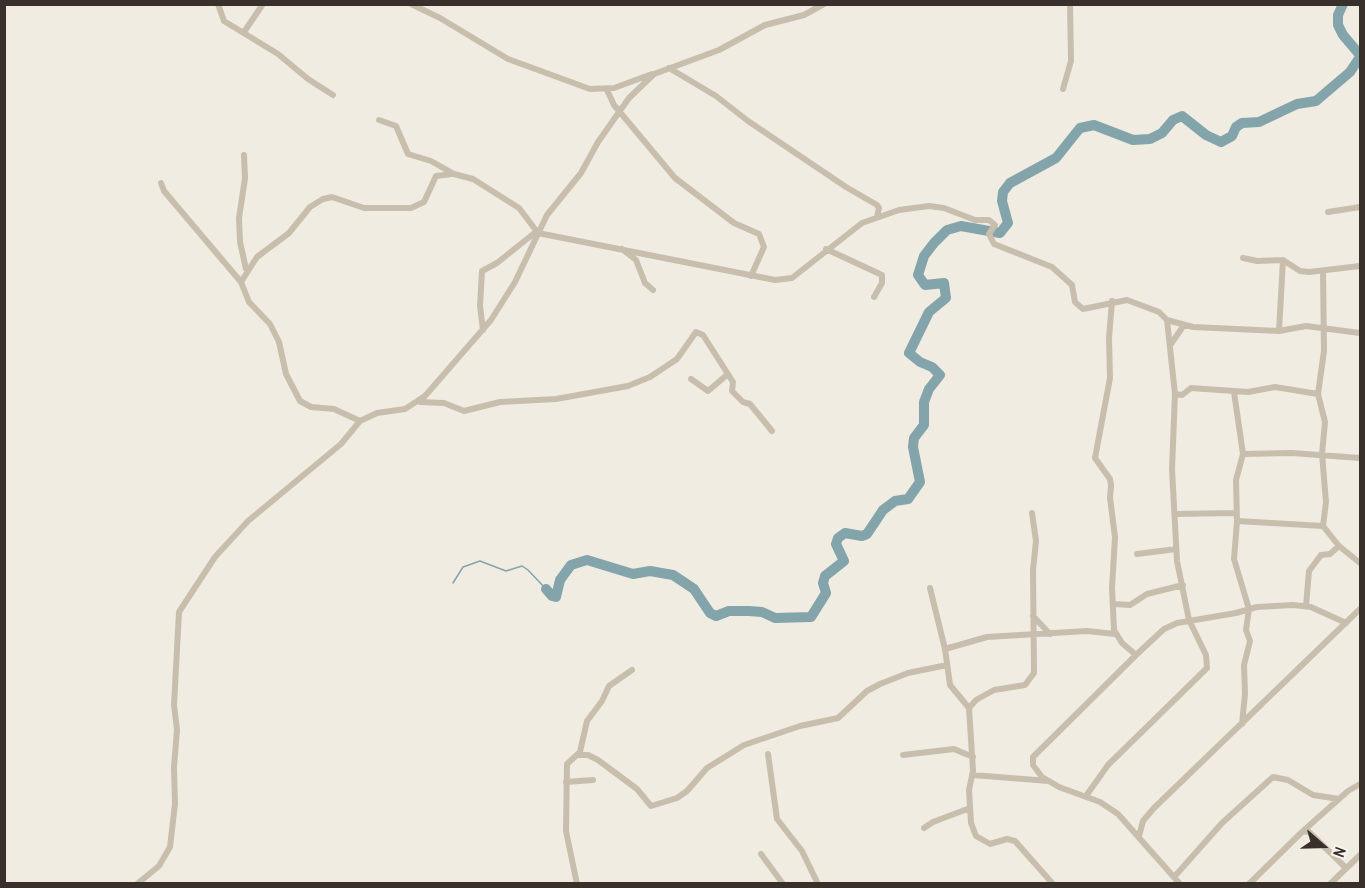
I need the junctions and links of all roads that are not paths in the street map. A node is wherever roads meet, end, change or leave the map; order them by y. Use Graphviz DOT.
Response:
graph roads {
  1 [pos="218,4"];
  2 [pos="262,4"];
  3 [pos="411,4"];
  4 [pos="824,4"];
  5 [pos="1070,4"];
  6 [pos="244,32"];
  7 [pos="669,68"];
  8 [pos="654,74"];
  9 [pos="1063,89"];
  10 [pos="607,90"];
  11 [pos="333,95"];
  12 [pos="620,111"];
  13 [pos="379,120"];
  14 [pos="244,155"];
  15 [pos="453,174"];
  16 [pos="161,183"];
  17 [pos="1360,207"];
  18 [pos="1328,212"];
  19 [pos="877,217"];
  20 [pos="538,232"];
  21 [pos="622,248"];
  22 [pos="826,249"];
  23 [pos="1243,258"];
  24 [pos="1283,260"];
  25 [pos="1360,266"];
  26 [pos="246,269"];
  27 [pos="1323,272"];
  28 [pos="751,276"];
  29 [pos="241,282"];
  30 [pos="653,290"];
  31 [pos="874,297"];
  32 [pos="1112,301"];
  33 [pos="1167,320"];
  34 [pos="1184,325"];
  35 [pos="1323,327"];
  36 [pos="483,330"];
  37 [pos="1279,331"];
  38 [pos="1360,333"];
  39 [pos="1170,344"];
  40 [pos="728,374"];
  41 [pos="691,378"];
  42 [pos="1234,392"];
  43 [pos="1174,394"];
  44 [pos="1318,394"];
  45 [pos="419,402"];
  46 [pos="360,421"];
  47 [pos="772,431"];
  48 [pos="1243,454"];
  49 [pos="1322,454"];
  50 [pos="1360,458"];
  51 [pos="1032,513"];
  52 [pos="1236,513"];
  53 [pos="1175,514"];
  54 [pos="1237,521"];
  55 [pos="1323,526"];
  56 [pos="1339,546"];
  57 [pos="1176,549"];
  58 [pos="1137,554"];
  59 [pos="1360,563"];
  60 [pos="1183,585"];
  61 [pos="930,588"];
  62 [pos="1113,604"];
  63 [pos="1306,606"];
  64 [pos="1249,609"];
  65 [pos="1360,609"];
  66 [pos="1033,616"];
  67 [pos="1189,620"];
  68 [pos="1346,623"];
  69 [pos="1050,634"];
  70 [pos="1115,634"];
  71 [pos="1034,635"];
  72 [pos="945,649"];
  73 [pos="1136,655"];
  74 [pos="947,665"];
  75 [pos="632,670"];
  76 [pos="969,708"];
  77 [pos="1242,724"];
  78 [pos="768,754"];
  79 [pos="577,755"];
  80 [pos="903,755"];
  81 [pos="973,757"];
  82 [pos="972,776"];
  83 [pos="593,780"];
  84 [pos="1049,781"];
  85 [pos="566,782"];
  86 [pos="1360,784"];
  87 [pos="1086,796"];
  88 [pos="1339,799"];
  89 [pos="970,808"];
  90 [pos="924,828"];
  91 [pos="1302,832"];
  92 [pos="1139,836"];
  93 [pos="761,854"];
  94 [pos="1360,855"];
  95 [pos="1346,868"];
  96 [pos="1175,876"];
  97 [pos="781,880"];
  98 [pos="137,884"];
  99 [pos="577,884"];
  100 [pos="773,884"];
  101 [pos="818,884"];
  102 [pos="1053,884"];
  103 [pos="1180,884"];
  104 [pos="1249,884"];
  105 [pos="1329,884"];
  1 -- 6 [label="street"];
  2 -- 6 [label="street"];
  3 -- 10 [label="street"];
  4 -- 7 [label="street"];
  5 -- 9 [label="street"];
  6 -- 11 [label="street"];
  7 -- 8 [label="street"];
  7 -- 19 [label="street"];
  8 -- 10 [label="street"];
  8 -- 12 [label="street"];
  10 -- 12 [label="street"];
  12 -- 20 [label="street"];
  12 -- 28 [label="street"];
  13 -- 15 [label="street"];
  14 -- 26 [label="street"];
  15 -- 20 [label="street"];
  15 -- 26 [label="street"];
  16 -- 29 [label="street"];
  17 -- 18 [label="street"];
  19 -- 22 [label="street"];
  19 -- 32 [label="street"];
  20 -- 21 [label="street"];
  20 -- 36 [label="street"];
  20 -- 36 [label="street"];
  21 -- 28 [label="street"];
  21 -- 30 [label="street"];
  22 -- 28 [label="street"];
  22 -- 31 [label="street"];
  23 -- 24 [label="street"];
  24 -- 27 [label="street"];
  24 -- 37 [label="street"];
  25 -- 27 [label="street"];
  26 -- 29 [label="street"];
  27 -- 35 [label="street"];
  29 -- 46 [label="street"];
  32 -- 33 [label="street"];
  32 -- 62 [label="street"];
  33 -- 34 [label="street"];
  33 -- 39 [label="street"];
  34 -- 37 [label="street"];
  34 -- 39 [label="street"];
  35 -- 37 [label="street"];
  35 -- 38 [label="street"];
  35 -- 44 [label="street"];
  36 -- 45 [label="street"];
  39 -- 43 [label="street"];
  40 -- 41 [label="street"];
  40 -- 45 [label="street"];
  40 -- 47 [label="street"];
  42 -- 43 [label="street"];
  42 -- 44 [label="street"];
  42 -- 48 [label="street"];
  43 -- 53 [label="street"];
  44 -- 49 [label="street"];
  45 -- 46 [label="street"];
  46 -- 98 [label="street"];
  48 -- 49 [label="street"];
  48 -- 52 [label="street"];
  49 -- 50 [label="street"];
  49 -- 55 [label="street"];
  51 -- 66 [label="street"];
  52 -- 53 [label="street"];
  52 -- 54 [label="street"];
  53 -- 57 [label="street"];
  54 -- 55 [label="street"];
  54 -- 64 [label="street"];
  55 -- 56 [label="street"];
  56 -- 59 [label="street"];
  56 -- 63 [label="street"];
  57 -- 58 [label="street"];
  57 -- 60 [label="street"];
  60 -- 62 [label="street"];
  60 -- 67 [label="street"];
  61 -- 72 [label="street"];
  62 -- 70 [label="street"];
  63 -- 64 [label="street"];
  63 -- 68 [label="street"];
  64 -- 67 [label="street"];
  64 -- 77 [label="street"];
  65 -- 68 [label="street"];
  66 -- 69 [label="street"];
  66 -- 71 [label="street"];
  67 -- 73 [label="street"];
  67 -- 87 [label="street"];
  68 -- 77 [label="street"];
  69 -- 70 [label="street"];
  69 -- 71 [label="street"];
  70 -- 73 [label="street"];
  71 -- 72 [label="street"];
  71 -- 76 [label="street"];
  72 -- 74 [label="street"];
  73 -- 84 [label="street"];
  74 -- 76 [label="street"];
  74 -- 79 [label="street"];
  75 -- 79 [label="street"];
  76 -- 81 [label="street"];
  77 -- 92 [label="street"];
  78 -- 101 [label="street"];
  79 -- 85 [label="street"];
  80 -- 81 [label="street"];
  81 -- 82 [label="street"];
  82 -- 84 [label="street"];
  82 -- 89 [label="street"];
  83 -- 85 [label="street"];
  84 -- 87 [label="street"];
  85 -- 99 [label="street"];
  86 -- 88 [label="street"];
  87 -- 92 [label="street"];
  88 -- 91 [label="street"];
  88 -- 96 [label="street"];
  89 -- 90 [label="street"];
  89 -- 102 [label="street"];
  91 -- 95 [label="street"];
  91 -- 104 [label="street"];
  92 -- 96 [label="street"];
  93 -- 97 [label="street"];
  94 -- 95 [label="street"];
  95 -- 105 [label="street"];
  96 -- 103 [label="street"];
  97 -- 100 [label="street"];
}
